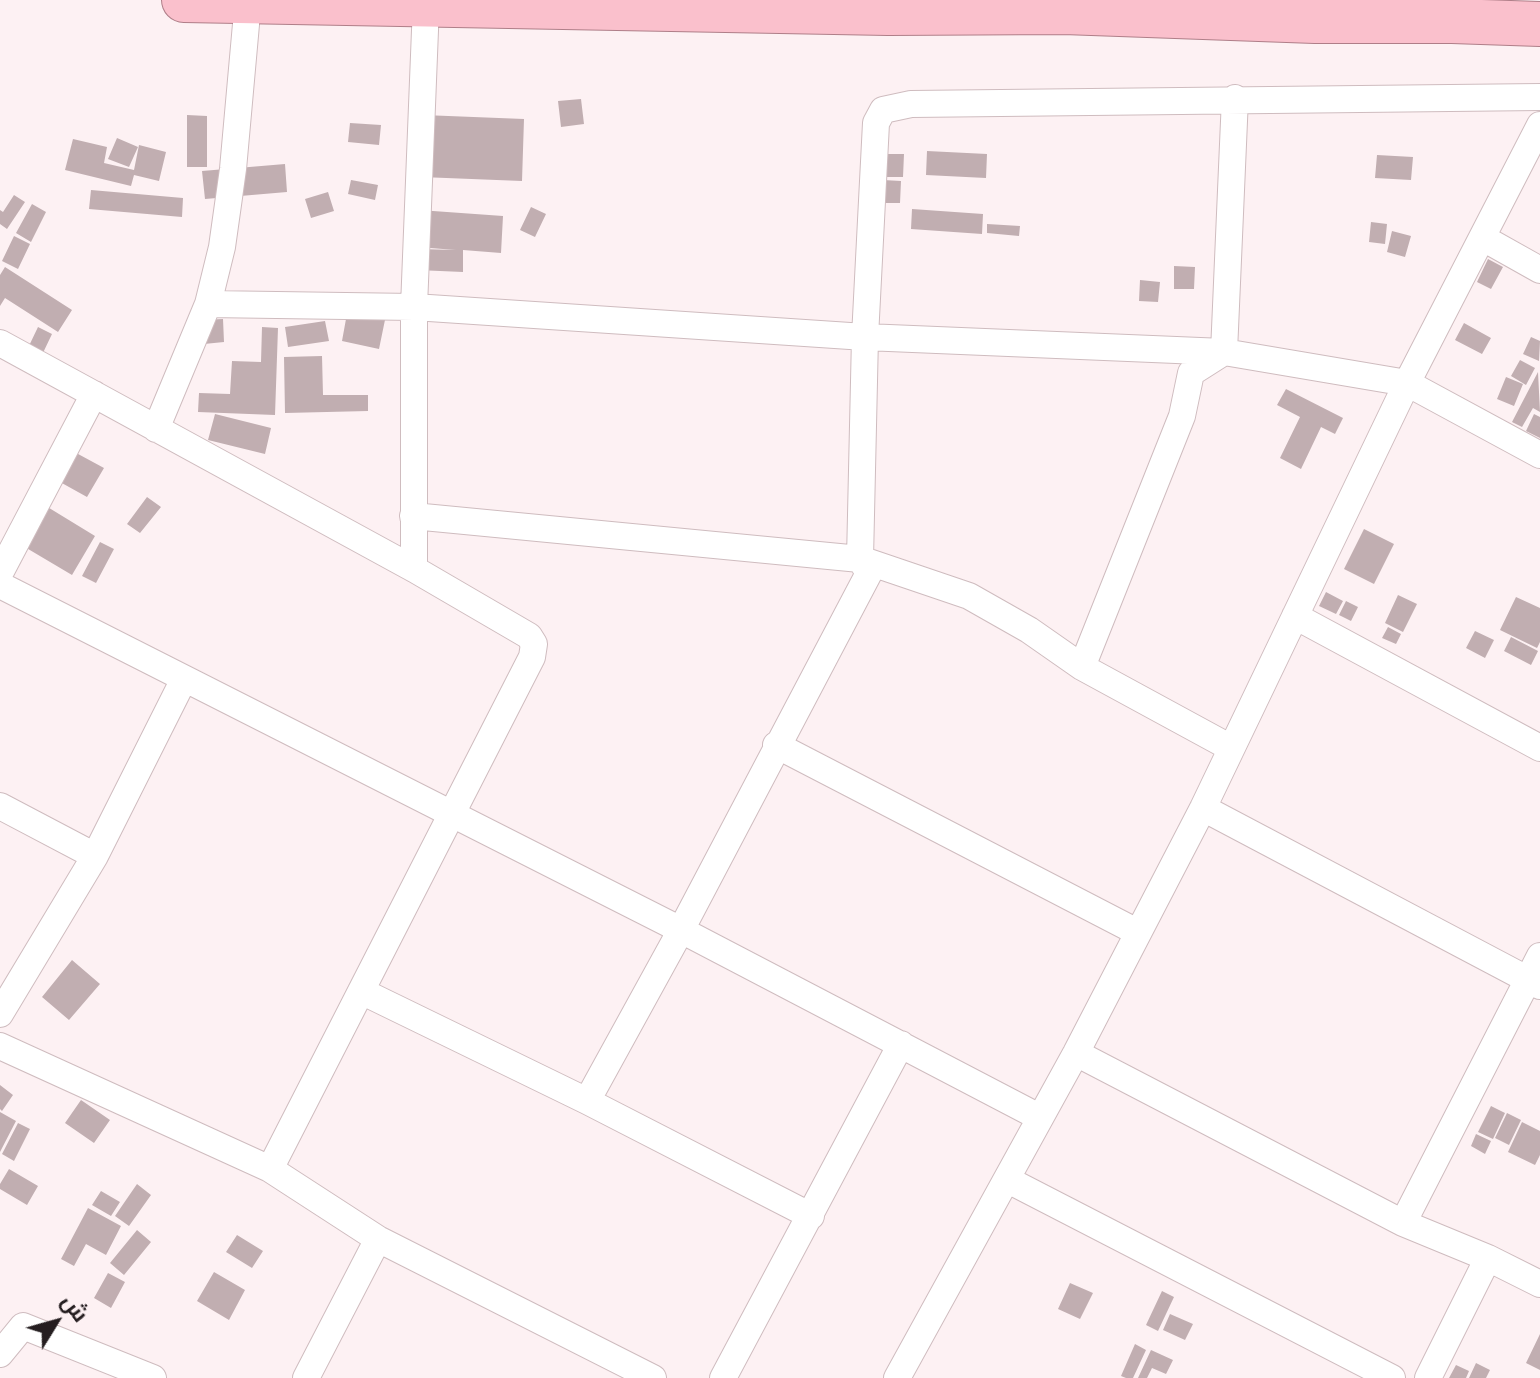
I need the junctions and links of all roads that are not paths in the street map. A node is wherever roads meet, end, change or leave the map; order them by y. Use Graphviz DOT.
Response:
graph roads {
  1 [pos="184,0"];
  2 [pos="248,2"];
  3 [pos="426,5"];
  4 [pos="1540,24"];
  5 [pos="1540,97"];
  6 [pos="1235,98"];
  7 [pos="1540,125"];
  8 [pos="1483,238"];
  9 [pos="1540,270"];
  10 [pos="208,304"];
  11 [pos="414,307"];
  12 [pos="865,337"];
  13 [pos="0,343"];
  14 [pos="1224,352"];
  15 [pos="1407,383"];
  16 [pos="94,394"];
  17 [pos="156,429"];
  18 [pos="1540,455"];
  19 [pos="413,516"];
  20 [pos="860,559"];
  21 [pos="414,569"];
  22 [pos="0,573"];
  23 [pos="0,585"];
  24 [pos="1295,616"];
  25 [pos="1082,667"];
  26 [pos="184,679"];
  27 [pos="776,745"];
  28 [pos="1231,748"];
  29 [pos="1540,748"];
  30 [pos="0,806"];
  31 [pos="1203,808"];
  32 [pos="450,814"];
  33 [pos="95,856"];
  34 [pos="681,930"];
  35 [pos="1137,932"];
  36 [pos="1536,974"];
  37 [pos="361,991"];
  38 [pos="0,1014"];
  39 [pos="901,1044"];
  40 [pos="0,1046"];
  41 [pos="1076,1053"];
  42 [pos="587,1101"];
  43 [pos="1039,1117"];
  44 [pos="270,1169"];
  45 [pos="1008,1180"];
  46 [pos="811,1216"];
  47 [pos="1403,1223"];
  48 [pos="378,1239"];
  49 [pos="1488,1258"];
  50 [pos="1540,1284"];
  51 [pos="0,1354"];
  52 [pos="153,1378"];
  53 [pos="306,1378"];
  54 [pos="653,1378"];
  55 [pos="723,1378"];
  56 [pos="897,1378"];
  57 [pos="1392,1378"];
  58 [pos="1428,1378"];
  1 -- 2 [label="highway"];
  2 -- 3 [label="highway"];
  2 -- 10 [label="street"];
  3 -- 4 [label="highway"];
  3 -- 11 [label="street"];
  5 -- 6 [label="street"];
  6 -- 12 [label="street"];
  6 -- 14 [label="street"];
  7 -- 8 [label="street"];
  8 -- 9 [label="street"];
  8 -- 15 [label="street"];
  10 -- 11 [label="street"];
  10 -- 17 [label="street"];
  11 -- 12 [label="street"];
  11 -- 19 [label="street"];
  12 -- 14 [label="street"];
  12 -- 20 [label="street"];
  13 -- 16 [label="street"];
  14 -- 15 [label="street"];
  14 -- 25 [label="street"];
  15 -- 18 [label="street"];
  15 -- 24 [label="street"];
  16 -- 17 [label="street"];
  16 -- 22 [label="street"];
  17 -- 21 [label="street"];
  19 -- 20 [label="street"];
  19 -- 21 [label="street"];
  20 -- 25 [label="street"];
  20 -- 27 [label="street"];
  21 -- 32 [label="street"];
  23 -- 26 [label="street"];
  24 -- 28 [label="street"];
  24 -- 29 [label="street"];
  25 -- 28 [label="street"];
  26 -- 32 [label="street"];
  26 -- 33 [label="street"];
  27 -- 34 [label="street"];
  27 -- 35 [label="street"];
  28 -- 31 [label="street"];
  30 -- 33 [label="street"];
  31 -- 35 [label="street"];
  31 -- 36 [label="street"];
  32 -- 34 [label="street"];
  32 -- 37 [label="street"];
  33 -- 38 [label="street"];
  34 -- 39 [label="street"];
  34 -- 42 [label="street"];
  35 -- 41 [label="street"];
  36 -- 47 [label="street"];
  37 -- 42 [label="street"];
  37 -- 44 [label="street"];
  39 -- 43 [label="street"];
  39 -- 46 [label="street"];
  40 -- 44 [label="street"];
  41 -- 43 [label="street"];
  41 -- 47 [label="street"];
  42 -- 46 [label="street"];
  43 -- 45 [label="street"];
  44 -- 48 [label="street"];
  45 -- 56 [label="street"];
  45 -- 57 [label="street"];
  46 -- 55 [label="street"];
  47 -- 49 [label="street"];
  48 -- 53 [label="street"];
  48 -- 54 [label="street"];
  49 -- 50 [label="street"];
  49 -- 58 [label="street"];
  51 -- 52 [label="street"];
}
